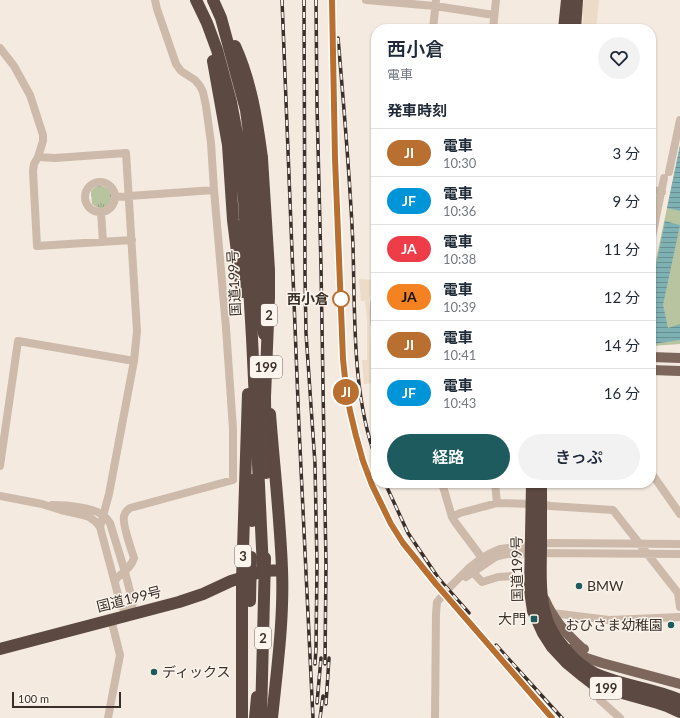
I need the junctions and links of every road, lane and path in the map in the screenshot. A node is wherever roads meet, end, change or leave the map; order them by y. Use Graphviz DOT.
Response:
graph roads {
  1 [pos="155,0"];
  2 [pos="196,0"];
  3 [pos="214,0"];
  4 [pos="366,0"];
  5 [pos="496,0"];
  6 [pos="567,0"];
  7 [pos="577,0"];
  8 [pos="436,3"];
  9 [pos="494,15"];
  10 [pos="221,18"];
  11 [pos="207,23"];
  12 [pos="434,24"];
  13 [pos="493,24"];
  14 [pos="565,24"];
  15 [pos="575,24"];
  16 [pos="0,48"];
  17 [pos="680,120"];
  18 [pos="38,157"];
  19 [pos="214,190"];
  20 [pos="656,191"];
  21 [pos="662,192"];
  22 [pos="130,196"];
  23 [pos="115,197"];
  24 [pos="656,207"];
  25 [pos="101,212"];
  26 [pos="132,240"];
  27 [pos="103,242"];
  28 [pos="656,357"];
  29 [pos="680,358"];
  30 [pos="134,361"];
  31 [pos="656,370"];
  32 [pos="680,370"];
  33 [pos="248,394"];
  34 [pos="0,466"];
  35 [pos="656,480"];
  36 [pos="443,488"];
  37 [pos="496,488"];
  38 [pos="533,488"];
  39 [pos="540,488"];
  40 [pos="0,496"];
  41 [pos="497,503"];
  42 [pos="42,504"];
  43 [pos="536,504"];
  44 [pos="680,514"];
  45 [pos="103,515"];
  46 [pos="452,517"];
  47 [pos="100,527"];
  48 [pos="640,544"];
  49 [pos="680,544"];
  50 [pos="536,549"];
  51 [pos="648,554"];
  52 [pos="680,554"];
  53 [pos="266,558"];
  54 [pos="484,560"];
  55 [pos="282,570"];
  56 [pos="471,570"];
  57 [pos="264,571"];
  58 [pos="125,572"];
  59 [pos="512,576"];
  60 [pos="115,582"];
  61 [pos="542,591"];
  62 [pos="679,593"];
  63 [pos="680,607"];
  64 [pos="552,613"];
  65 [pos="130,615"];
  66 [pos="680,617"];
  67 [pos="111,619"];
  68 [pos="547,639"];
  69 [pos="0,648"];
  70 [pos="584,650"];
  71 [pos="568,652"];
  72 [pos="570,667"];
  73 [pos="622,668"];
  74 [pos="602,682"];
  75 [pos="680,684"];
  76 [pos="680,700"];
  77 [pos="680,712"];
  78 [pos="108,718"];
  79 [pos="242,718"];
  80 [pos="248,718"];
  81 [pos="254,718"];
  82 [pos="260,718"];
  83 [pos="268,718"];
  84 [pos="272,718"];
  85 [pos="434,718"];
  86 [pos="620,718"];
  1 -- 19 [label="street"];
  2 -- 11 [label="highway, 国道199号 / 199"];
  3 -- 10 [label="highway, 国道199号 / 199"];
  4 -- 8 [label="street"];
  5 -- 9 [label="street"];
  6 -- 14 [label="highway"];
  7 -- 15 [label="highway"];
  8 -- 9 [label="street"];
  8 -- 12 [label="street"];
  9 -- 13 [label="street"];
  10 -- 53 [label="highway, 2, bridge"];
  10 -- 55 [label="highway, 国道199号 / 199"];
  11 -- 33 [label="highway, 2"];
  11 -- 57 [label="highway, 国道199号 / 199"];
  16 -- 18 [label="street"];
  17 -- 21 [label="street"];
  18 -- 22 [label="street"];
  18 -- 27 [label="street"];
  19 -- 22 [label="street"];
  19 -- 58 [label="street"];
  20 -- 21 [label="street"];
  21 -- 24 [label="street"];
  22 -- 23 [label="street"];
  22 -- 26 [label="street"];
  23 -- 25 [label="street"];
  23 -- 25 [label="street"];
  25 -- 27 [label="street"];
  26 -- 27 [label="street"];
  26 -- 30 [label="street"];
  28 -- 29 [label="main road"];
  30 -- 34 [label="street"];
  30 -- 45 [label="street"];
  31 -- 32 [label="main road"];
  33 -- 79 [label="highway, 3, bridge"];
  33 -- 80 [label="highway, 2, bridge"];
  35 -- 44 [label="street"];
  36 -- 46 [label="street"];
  37 -- 41 [label="street"];
  38 -- 43 [label="highway, 国道199号 / 199"];
  39 -- 43 [label="highway, 国道199号 / 199"];
  40 -- 42 [label="street"];
  41 -- 43 [label="street"];
  41 -- 46 [label="street"];
  42 -- 45 [label="street"];
  42 -- 47 [label="street"];
  43 -- 48 [label="street"];
  43 -- 50 [label="highway, 国道199号 / 199"];
  45 -- 47 [label="street"];
  45 -- 58 [label="street"];
  46 -- 54 [label="street"];
  47 -- 60 [label="street"];
  48 -- 49 [label="street"];
  48 -- 50 [label="street"];
  48 -- 51 [label="street"];
  50 -- 51 [label="street"];
  50 -- 54 [label="street"];
  50 -- 61 [label="highway, 国道199号 / 199"];
  50 -- 68 [label="highway, 国道199号 / 199"];
  51 -- 52 [label="street"];
  51 -- 62 [label="street"];
  53 -- 82 [label="highway, 2, bridge"];
  53 -- 83 [label="highway, 3, bridge"];
  54 -- 56 [label="street"];
  55 -- 57 [label="highway, 国道199号"];
  55 -- 84 [label="highway, 国道199号 / 199"];
  56 -- 59 [label="street"];
  56 -- 85 [label="street"];
  57 -- 65 [label="highway, 国道199号"];
  57 -- 81 [label="highway, 国道199号 / 199"];
  58 -- 60 [label="street"];
  58 -- 65 [label="street"];
  60 -- 65 [label="street"];
  61 -- 64 [label="main road"];
  61 -- 71 [label="highway, 国道199号 / 199"];
  62 -- 63 [label="street"];
  64 -- 66 [label="street"];
  64 -- 70 [label="main road"];
  65 -- 67 [label="highway, 国道199号"];
  67 -- 69 [label="highway, 国道199号"];
  67 -- 78 [label="street"];
  68 -- 71 [label="highway"];
  68 -- 72 [label="highway, 国道199号 / 199"];
  70 -- 71 [label="main road"];
  70 -- 73 [label="main road"];
  71 -- 72 [label="highway"];
  71 -- 73 [label="main road"];
  71 -- 74 [label="highway, 国道199号 / 199"];
  72 -- 74 [label="highway, 国道199号 / 199"];
  73 -- 75 [label="main road"];
  74 -- 76 [label="highway, 国道199号 / 199"];
  74 -- 77 [label="highway, 国道199号 / 199"];
  74 -- 86 [label="street"];
}
